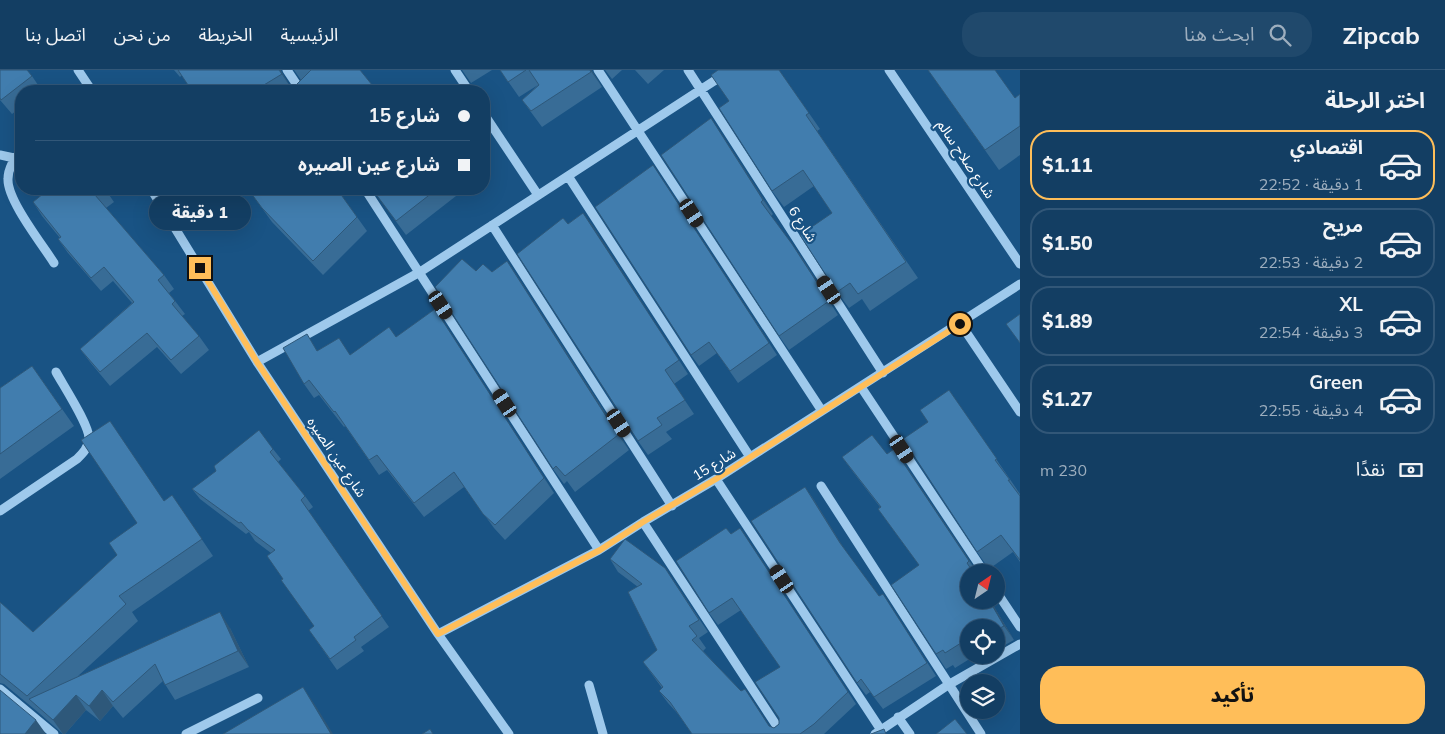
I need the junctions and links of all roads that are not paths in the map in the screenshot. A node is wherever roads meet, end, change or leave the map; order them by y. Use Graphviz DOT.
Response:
graph roads {
  1 [pos="78,70"];
  2 [pos="287,70"];
  3 [pos="455,70"];
  4 [pos="598,70"];
  5 [pos="688,70"];
  6 [pos="730,70"];
  7 [pos="889,70"];
  8 [pos="88,85"];
  9 [pos="297,85"];
  10 [pos="465,85"];
  11 [pos="700,90"];
  12 [pos="490,123"];
  13 [pos="637,131"];
  14 [pos="0,155"];
  15 [pos="15,155"];
  16 [pos="15,162"];
  17 [pos="568,176"];
  18 [pos="155,195"];
  19 [pos="370,195"];
  20 [pos="538,195"];
  21 [pos="492,225"];
  22 [pos="54,263"];
  23 [pos="1020,264"];
  24 [pos="420,272"];
  25 [pos="1020,284"];
  26 [pos="960,324"];
  27 [pos="257,362"];
  28 [pos="56,372"];
  29 [pos="883,373"];
  30 [pos="861,387"];
  31 [pos="822,411"];
  32 [pos="1020,412"];
  33 [pos="750,457"];
  34 [pos="716,479"];
  35 [pos="821,486"];
  36 [pos="672,506"];
  37 [pos="0,511"];
  38 [pos="643,522"];
  39 [pos="600,550"];
  40 [pos="979,564"];
  41 [pos="1005,605"];
  42 [pos="1020,627"];
  43 [pos="438,634"];
  44 [pos="1020,644"];
  45 [pos="589,685"];
  46 [pos="948,685"];
  47 [pos="0,689"];
  48 [pos="258,698"];
  49 [pos="898,717"];
  50 [pos="878,732"];
  51 [pos="54,734"];
  52 [pos="186,734"];
  53 [pos="509,734"];
  54 [pos="602,734"];
  55 [pos="782,734"];
  56 [pos="910,734"];
  57 [pos="981,734"];
  1 -- 8 [label="street"];
  2 -- 9 [label="street"];
  3 -- 10 [label="street"];
  4 -- 13 [label="street"];
  5 -- 11 [label="street, شارع 6"];
  6 -- 11 [label="street"];
  7 -- 23 [label="street, شارع صلاح سالم"];
  11 -- 13 [label="street"];
  11 -- 29 [label="street, شارع 6"];
  12 -- 20 [label="street"];
  13 -- 17 [label="street"];
  13 -- 31 [label="street"];
  14 -- 15 [label="street"];
  16 -- 22 [label="street"];
  17 -- 20 [label="street"];
  17 -- 33 [label="street"];
  18 -- 27 [label="street, شارع عين الصيره"];
  19 -- 24 [label="street"];
  20 -- 21 [label="street"];
  21 -- 24 [label="street"];
  21 -- 36 [label="street"];
  24 -- 27 [label="street"];
  24 -- 39 [label="street"];
  25 -- 26 [label="street, شارع 15"];
  26 -- 29 [label="street, شارع 15"];
  26 -- 32 [label="street"];
  27 -- 43 [label="street, شارع عين الصيره"];
  28 -- 37 [label="street"];
  29 -- 30 [label="street, شارع 15"];
  30 -- 31 [label="street, شارع 15"];
  30 -- 40 [label="street"];
  31 -- 33 [label="street, شارع 15"];
  33 -- 34 [label="street, شارع 15"];
  34 -- 36 [label="street, شارع 15"];
  34 -- 50 [label="street"];
  35 -- 46 [label="street"];
  36 -- 38 [label="street, شارع 15"];
  38 -- 39 [label="street, شارع 15"];
  38 -- 55 [label="street"];
  39 -- 43 [label="street, شارع 15"];
  41 -- 42 [label="street"];
  43 -- 53 [label="street, شارع عين الصيره"];
  44 -- 46 [label="street"];
  45 -- 54 [label="street"];
  46 -- 49 [label="street"];
  46 -- 57 [label="street"];
  47 -- 51 [label="street"];
  48 -- 52 [label="street"];
  49 -- 50 [label="street"];
  49 -- 56 [label="street"];
}
